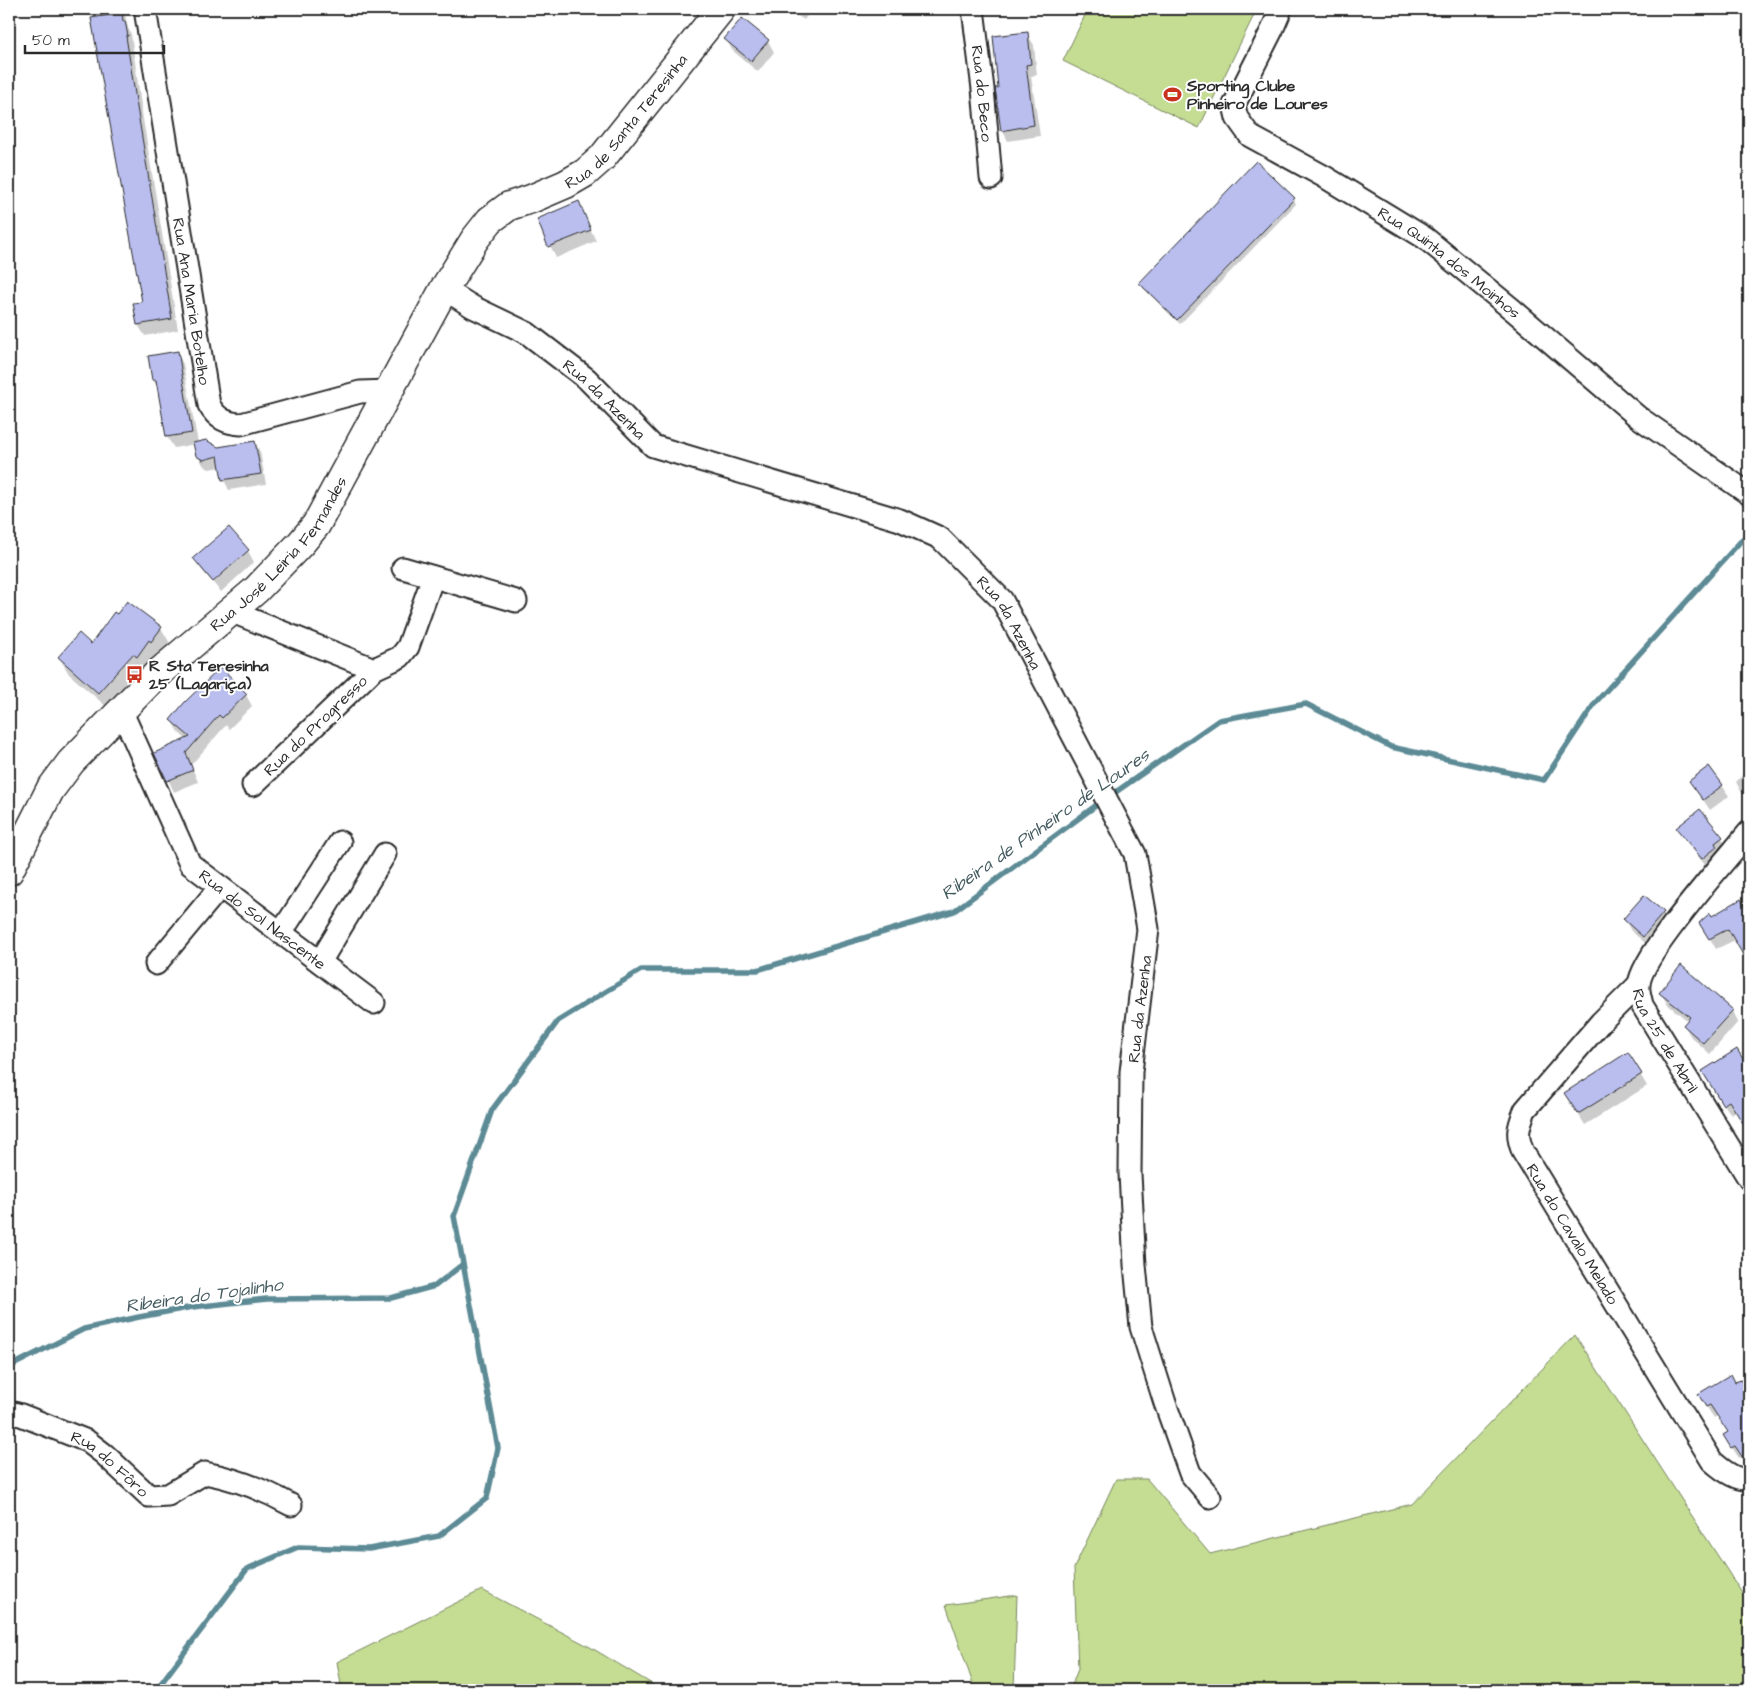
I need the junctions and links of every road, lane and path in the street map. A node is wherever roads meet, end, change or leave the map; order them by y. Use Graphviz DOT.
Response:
graph roads {
  1 [pos="145,9"];
  2 [pos="721,9"];
  3 [pos="973,9"];
  4 [pos="1281,9"];
  5 [pos="991,178"];
  6 [pos="509,206"];
  7 [pos="444,290"];
  8 [pos="388,391"];
  9 [pos="1749,494"];
  10 [pos="403,568"];
  11 [pos="433,577"];
  12 [pos="516,601"];
  13 [pos="230,611"];
  14 [pos="374,669"];
  15 [pos="121,710"];
  16 [pos="253,785"];
  17 [pos="1749,832"];
  18 [pos="340,842"];
  19 [pos="385,854"];
  20 [pos="9,871"];
  21 [pos="220,887"];
  22 [pos="281,933"];
  23 [pos="320,962"];
  24 [pos="156,964"];
  25 [pos="1638,984"];
  26 [pos="374,1003"];
  27 [pos="1749,1179"];
  28 [pos="9,1412"];
  29 [pos="1749,1479"];
  30 [pos="1210,1497"];
  31 [pos="291,1505"];
  1 -- 8 [label="street, Rua Ana Maria Botelho"];
  2 -- 6 [label="main road, Rua de Santa Teresinha"];
  3 -- 5 [label="street, Rua do Beco"];
  4 -- 9 [label="street, Rua Quinta dos Moinhos"];
  6 -- 7 [label="main road, Rua José Leiria Fernandes"];
  7 -- 8 [label="main road, Rua José Leiria Fernandes"];
  7 -- 30 [label="street, Rua da Azenha"];
  8 -- 13 [label="main road, Rua José Leiria Fernandes"];
  10 -- 11 [label="street"];
  11 -- 12 [label="street"];
  11 -- 14 [label="street"];
  13 -- 14 [label="street, Rua do Progresso"];
  13 -- 15 [label="main road, Rua José Leiria Fernandes"];
  14 -- 16 [label="street, Rua do Progresso"];
  15 -- 20 [label="main road, Rua José Leiria Fernandes"];
  15 -- 21 [label="street, Rua do Sol Nascente"];
  17 -- 25 [label="street, Rua 25 de Abril"];
  18 -- 22 [label="street"];
  19 -- 23 [label="street"];
  21 -- 22 [label="street, Rua do Sol Nascente"];
  21 -- 24 [label="street"];
  22 -- 23 [label="street, Rua do Sol Nascente"];
  23 -- 26 [label="street, Rua do Sol Nascente"];
  25 -- 27 [label="street, Rua 25 de Abril"];
  25 -- 29 [label="street, Rua do Cavalo Melado"];
  28 -- 31 [label="street, Rua do Fôro"];
}
